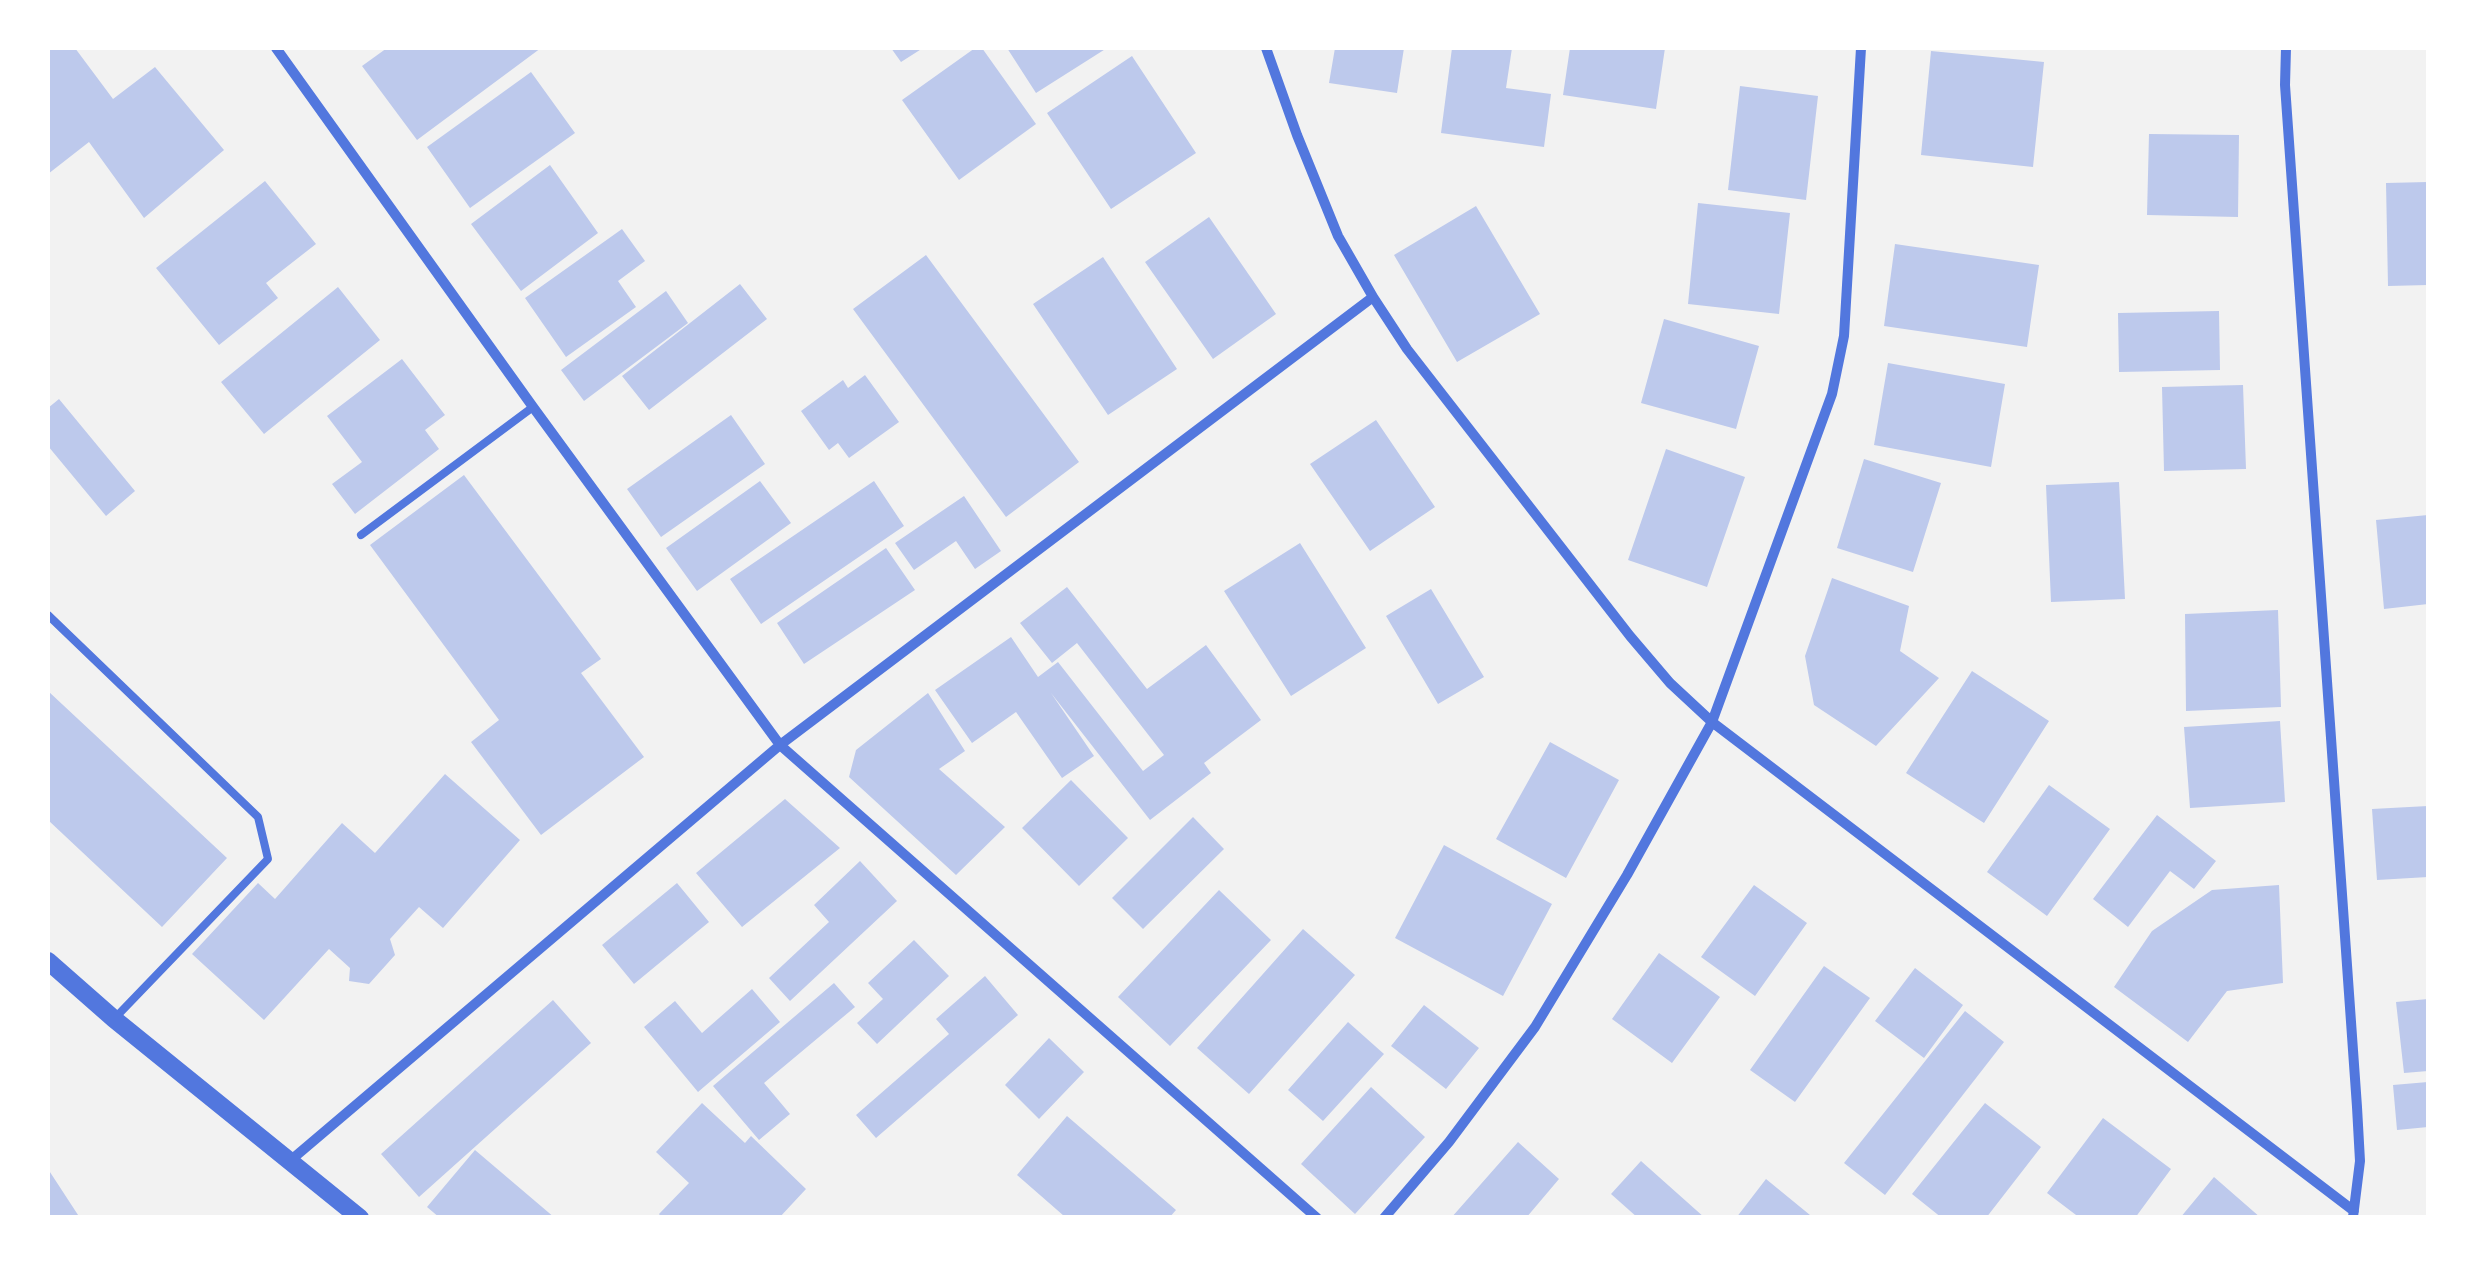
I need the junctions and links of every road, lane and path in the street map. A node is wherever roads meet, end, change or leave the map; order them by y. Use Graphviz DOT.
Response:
graph roads {
  1 [pos="276,48"];
  2 [pos="1266,48"];
  3 [pos="1861,48"];
  4 [pos="2286,48"];
  5 [pos="1373,298"];
  6 [pos="532,407"];
  7 [pos="361,534"];
  8 [pos="48,615"];
  9 [pos="1712,722"];
  10 [pos="780,745"];
  11 [pos="48,962"];
  12 [pos="114,1019"];
  13 [pos="291,1160"];
  14 [pos="2353,1214"];
  15 [pos="360,1218"];
  16 [pos="1317,1218"];
  17 [pos="1384,1218"];
  1 -- 6 [label="street"];
  2 -- 5 [label="street"];
  3 -- 9 [label="street"];
  4 -- 14 [label="street"];
  5 -- 9 [label="street"];
  5 -- 10 [label="street"];
  6 -- 7 [label="lane"];
  6 -- 10 [label="street"];
  8 -- 12 [label="lane"];
  9 -- 14 [label="street"];
  9 -- 17 [label="street"];
  10 -- 13 [label="street"];
  10 -- 16 [label="street"];
  11 -- 12 [label="street"];
  12 -- 13 [label="street"];
  13 -- 15 [label="street"];
}
